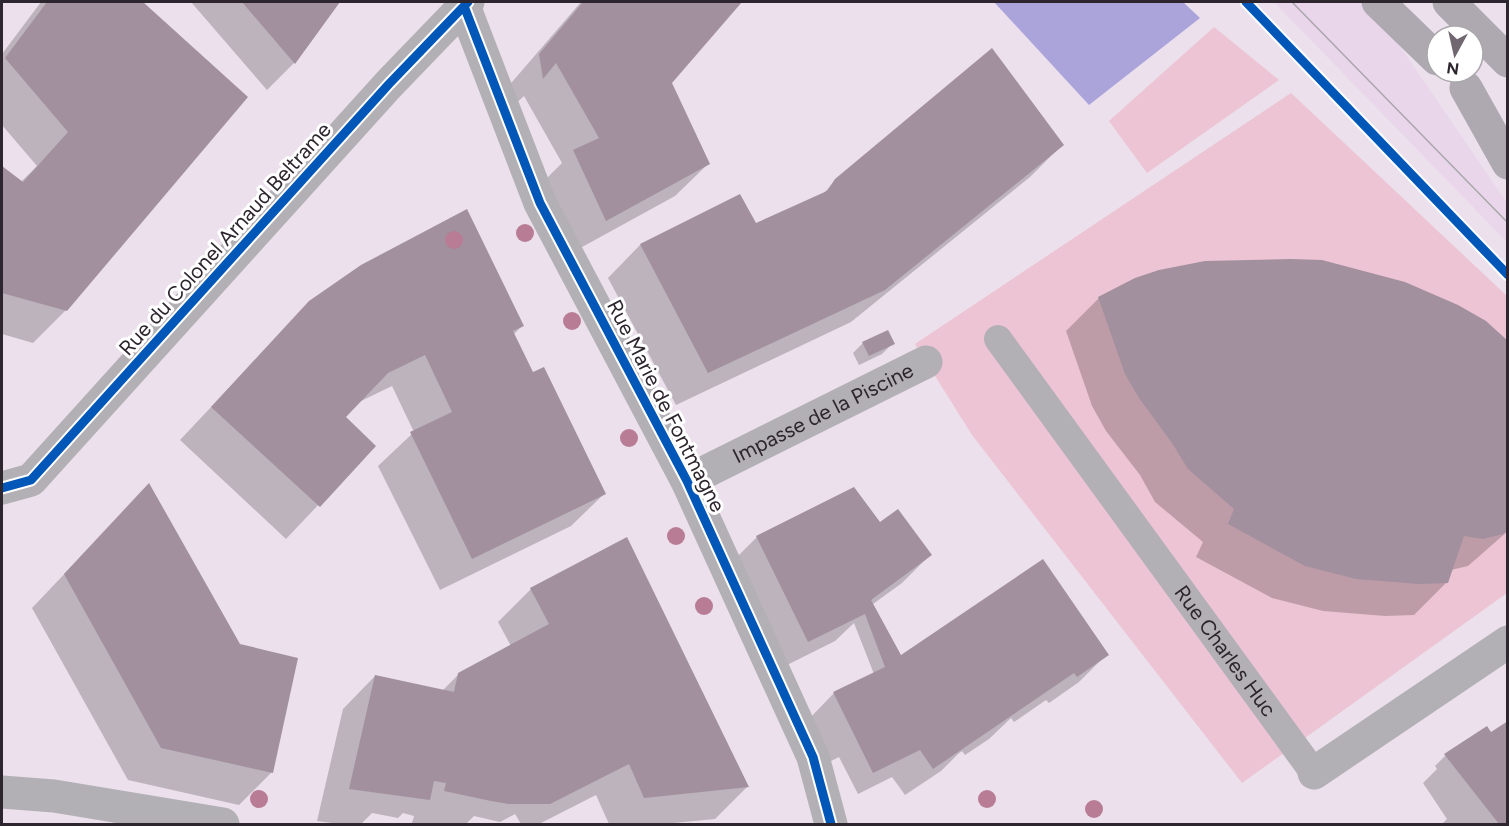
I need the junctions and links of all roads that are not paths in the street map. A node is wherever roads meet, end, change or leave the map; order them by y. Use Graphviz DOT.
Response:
graph roads {
  1 [pos="1378,2"];
  2 [pos="1449,2"];
  3 [pos="466,4"];
  4 [pos="1425,47"];
  5 [pos="1508,61"];
  6 [pos="1460,84"];
  7 [pos="1462,84"];
  8 [pos="1508,130"];
  9 [pos="1508,163"];
  10 [pos="998,339"];
  11 [pos="926,362"];
  12 [pos="687,481"];
  13 [pos="2,488"];
  14 [pos="1508,642"];
  15 [pos="1314,773"];
  16 [pos="2,792"];
  17 [pos="223,825"];
  18 [pos="831,825"];
  1 -- 4 [label="main road"];
  2 -- 5 [label="main road"];
  3 -- 12 [label="street, Rue Marie de Fontmagne"];
  3 -- 13 [label="street, Rue du Colonel Arnaud Beltrame"];
  6 -- 9 [label="main road"];
  7 -- 8 [label="main road"];
  10 -- 15 [label="lane, Rue Charles Huc"];
  11 -- 12 [label="street, Impasse de la Piscine"];
  12 -- 18 [label="street, Rue Marie de Fontmagne"];
  14 -- 15 [label="street, Rue Charles Huc"];
  16 -- 17 [label="street"];
}
